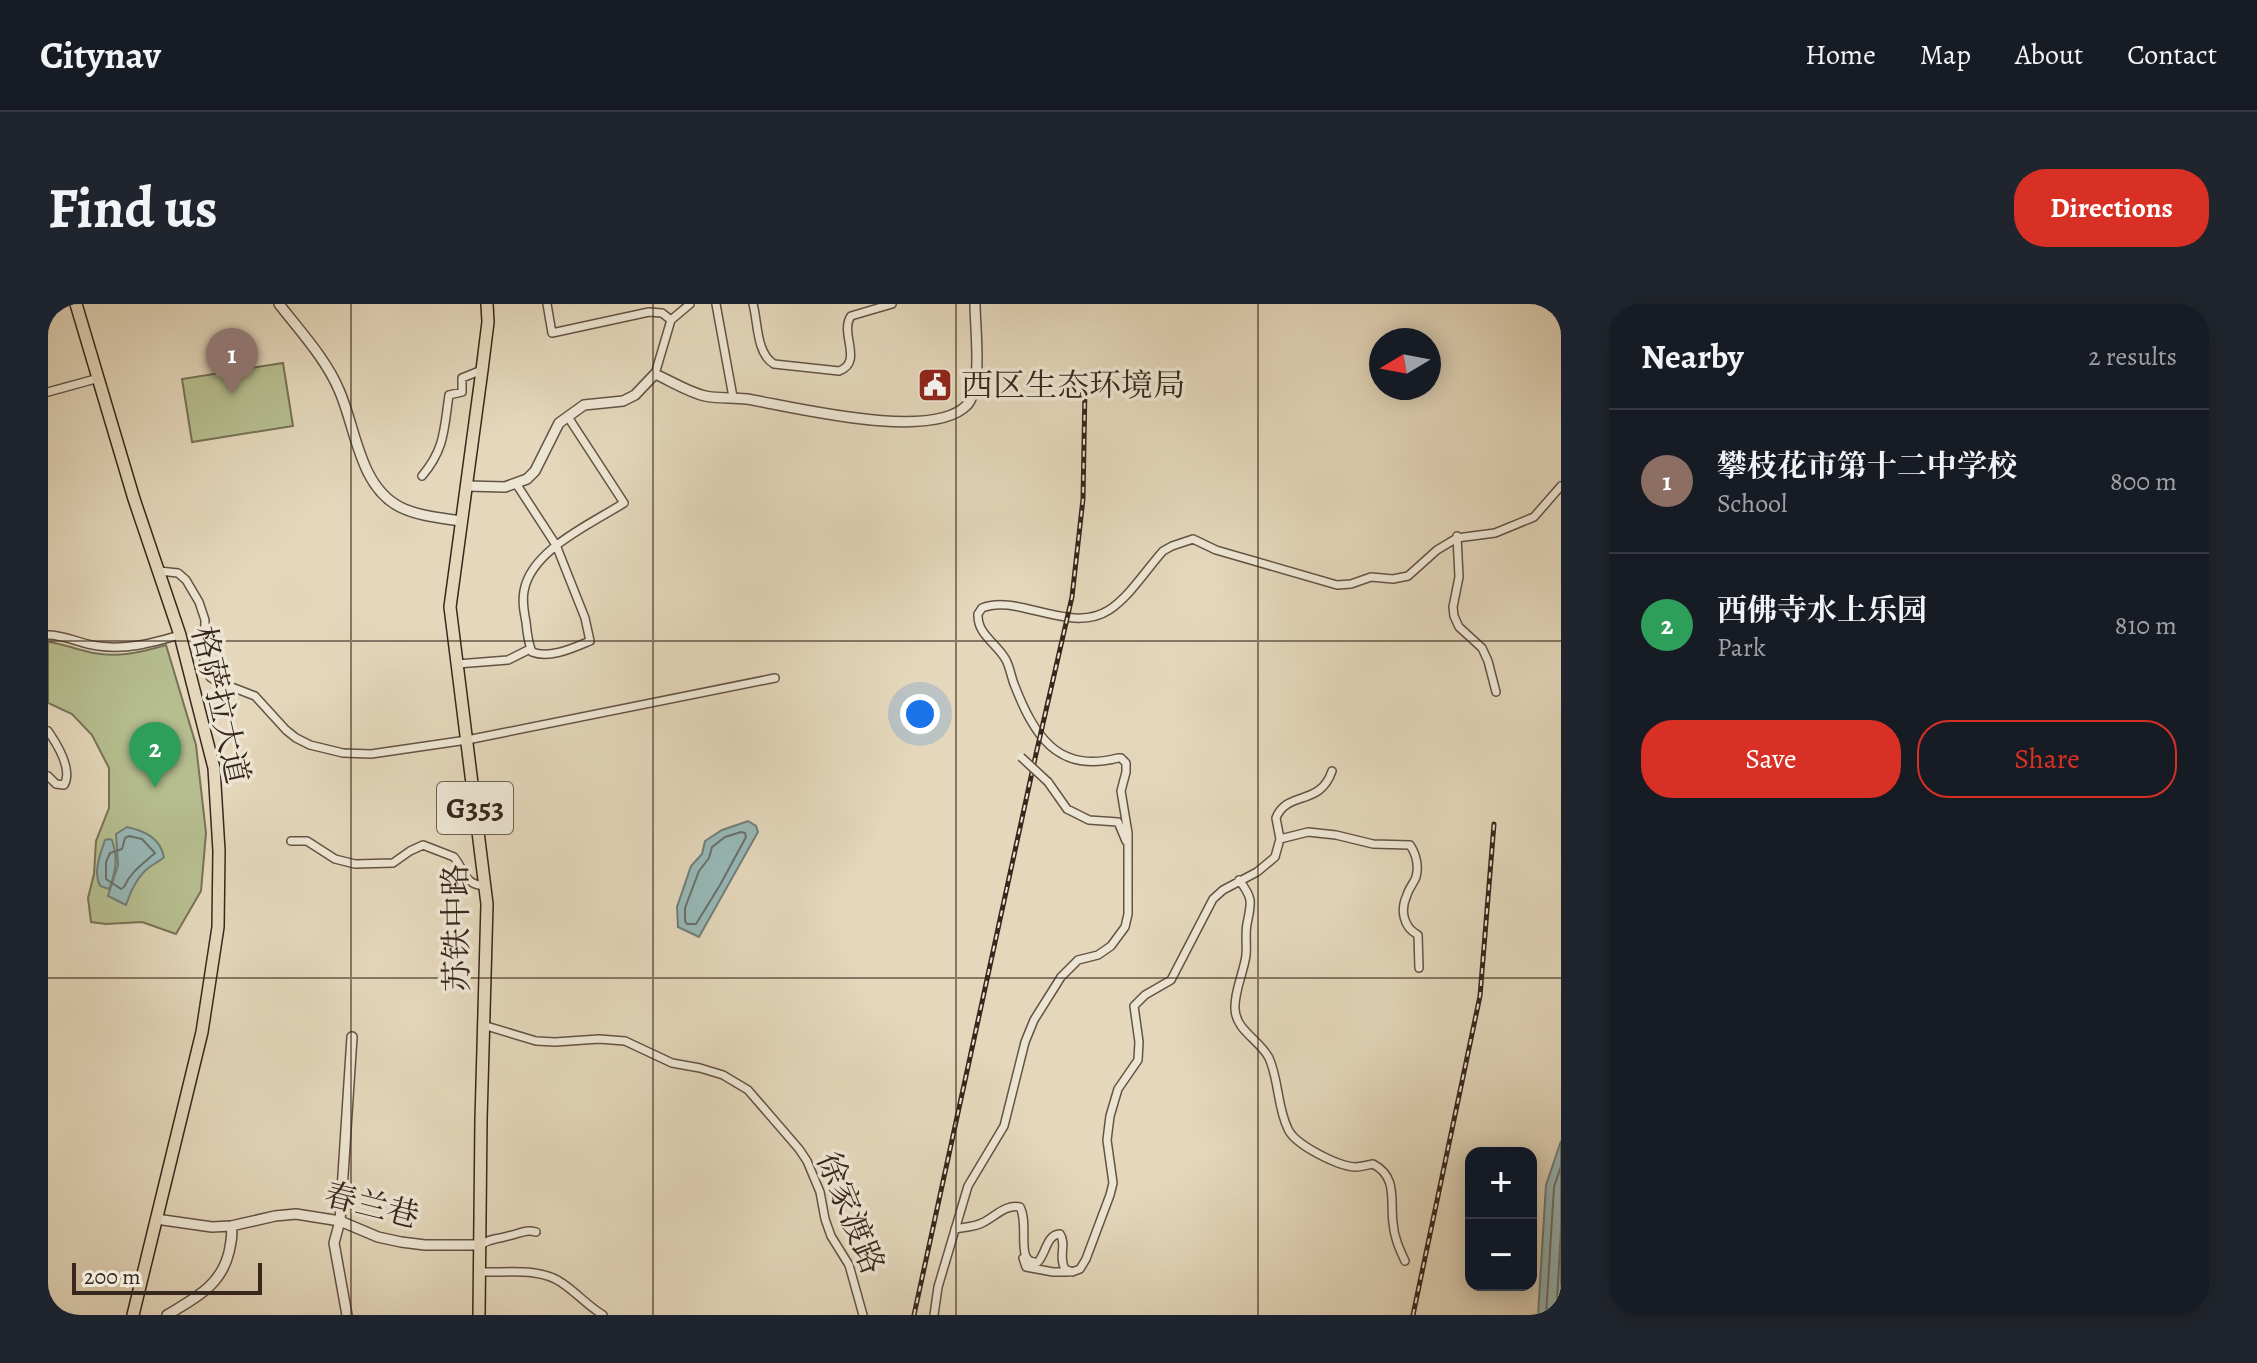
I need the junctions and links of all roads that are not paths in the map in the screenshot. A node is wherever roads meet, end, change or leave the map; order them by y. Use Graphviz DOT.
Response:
graph roads {
  1 [pos="76,304"];
  2 [pos="279,304"];
  3 [pos="487,304"];
  4 [pos="547,304"];
  5 [pos="690,304"];
  6 [pos="716,304"];
  7 [pos="753,304"];
  8 [pos="892,304"];
  9 [pos="975,304"];
  10 [pos="649,308"];
  11 [pos="671,320"];
  12 [pos="482,370"];
  13 [pos="655,374"];
  14 [pos="99,378"];
  15 [pos="48,392"];
  16 [pos="733,397"];
  17 [pos="568,417"];
  18 [pos="422,476"];
  19 [pos="517,485"];
  20 [pos="467,486"];
  21 [pos="1561,486"];
  22 [pos="460,521"];
  23 [pos="1457,536"];
  24 [pos="556,545"];
  25 [pos="159,571"];
  26 [pos="48,635"];
  27 [pos="180,635"];
  28 [pos="530,649"];
  29 [pos="457,664"];
  30 [pos="775,678"];
  31 [pos="1496,692"];
  32 [pos="48,731"];
  33 [pos="467,740"];
  34 [pos="1017,757"];
  35 [pos="1332,771"];
  36 [pos="48,776"];
  37 [pos="1280,839"];
  38 [pos="291,841"];
  39 [pos="1129,851"];
  40 [pos="1239,880"];
  41 [pos="485,886"];
  42 [pos="1419,968"];
  43 [pos="483,1025"];
  44 [pos="352,1037"];
  45 [pos="156,1219"];
  46 [pos="340,1221"];
  47 [pos="231,1226"];
  48 [pos="955,1229"];
  49 [pos="536,1232"];
  50 [pos="480,1245"];
  51 [pos="1024,1252"];
  52 [pos="1405,1261"];
  53 [pos="480,1272"];
  54 [pos="1072,1272"];
  55 [pos="133,1315"];
  56 [pos="167,1315"];
  57 [pos="347,1315"];
  58 [pos="479,1315"];
  59 [pos="603,1315"];
  60 [pos="863,1315"];
  61 [pos="934,1315"];
  1 -- 14 [label="main road, 格萨拉大道"];
  2 -- 22 [label="street"];
  3 -- 12 [label="main road, 苏铁中路 / G353"];
  4 -- 10 [label="street"];
  5 -- 11 [label="street"];
  6 -- 16 [label="street"];
  7 -- 8 [label="street"];
  9 -- 16 [label="street"];
  10 -- 11 [label="street"];
  11 -- 13 [label="street"];
  12 -- 18 [label="street"];
  12 -- 20 [label="main road, 苏铁中路 / G353"];
  13 -- 16 [label="street"];
  13 -- 17 [label="street"];
  14 -- 15 [label="street"];
  14 -- 25 [label="main road, 格萨拉大道"];
  17 -- 19 [label="street"];
  17 -- 24 [label="street"];
  19 -- 20 [label="street"];
  19 -- 24 [label="street"];
  20 -- 22 [label="main road, 苏铁中路 / G353"];
  21 -- 23 [label="street"];
  22 -- 29 [label="main road, 苏铁中路 / G353"];
  23 -- 31 [label="street"];
  23 -- 39 [label="street"];
  24 -- 28 [label="street"];
  24 -- 28 [label="street"];
  25 -- 27 [label="main road, 格萨拉大道"];
  25 -- 33 [label="street"];
  26 -- 27 [label="street"];
  27 -- 45 [label="main road, 格萨拉大道"];
  28 -- 29 [label="street"];
  29 -- 33 [label="main road, 苏铁中路 / G353"];
  30 -- 33 [label="street"];
  32 -- 36 [label="street"];
  33 -- 41 [label="main road, 苏铁中路 / G353"];
  34 -- 39 [label="street, bridge"];
  35 -- 37 [label="street"];
  37 -- 40 [label="street"];
  37 -- 42 [label="street"];
  38 -- 41 [label="street"];
  39 -- 48 [label="street"];
  40 -- 52 [label="street"];
  40 -- 54 [label="street"];
  41 -- 43 [label="main road, 苏铁中路 / G353"];
  43 -- 50 [label="main road, 苏铁中路 / G353"];
  43 -- 60 [label="street, 徐家渡路"];
  44 -- 46 [label="street"];
  45 -- 47 [label="street, 春兰巷"];
  45 -- 55 [label="main road, 格萨拉大道"];
  46 -- 47 [label="street, 春兰巷"];
  46 -- 50 [label="street, 春兰巷"];
  46 -- 57 [label="street"];
  47 -- 56 [label="street"];
  48 -- 51 [label="street"];
  48 -- 61 [label="street"];
  49 -- 50 [label="street"];
  50 -- 53 [label="main road, 苏铁中路 / G353"];
  51 -- 54 [label="street"];
  51 -- 54 [label="street"];
  53 -- 58 [label="main road, 苏铁中路 / G353"];
  53 -- 59 [label="street"];
}
